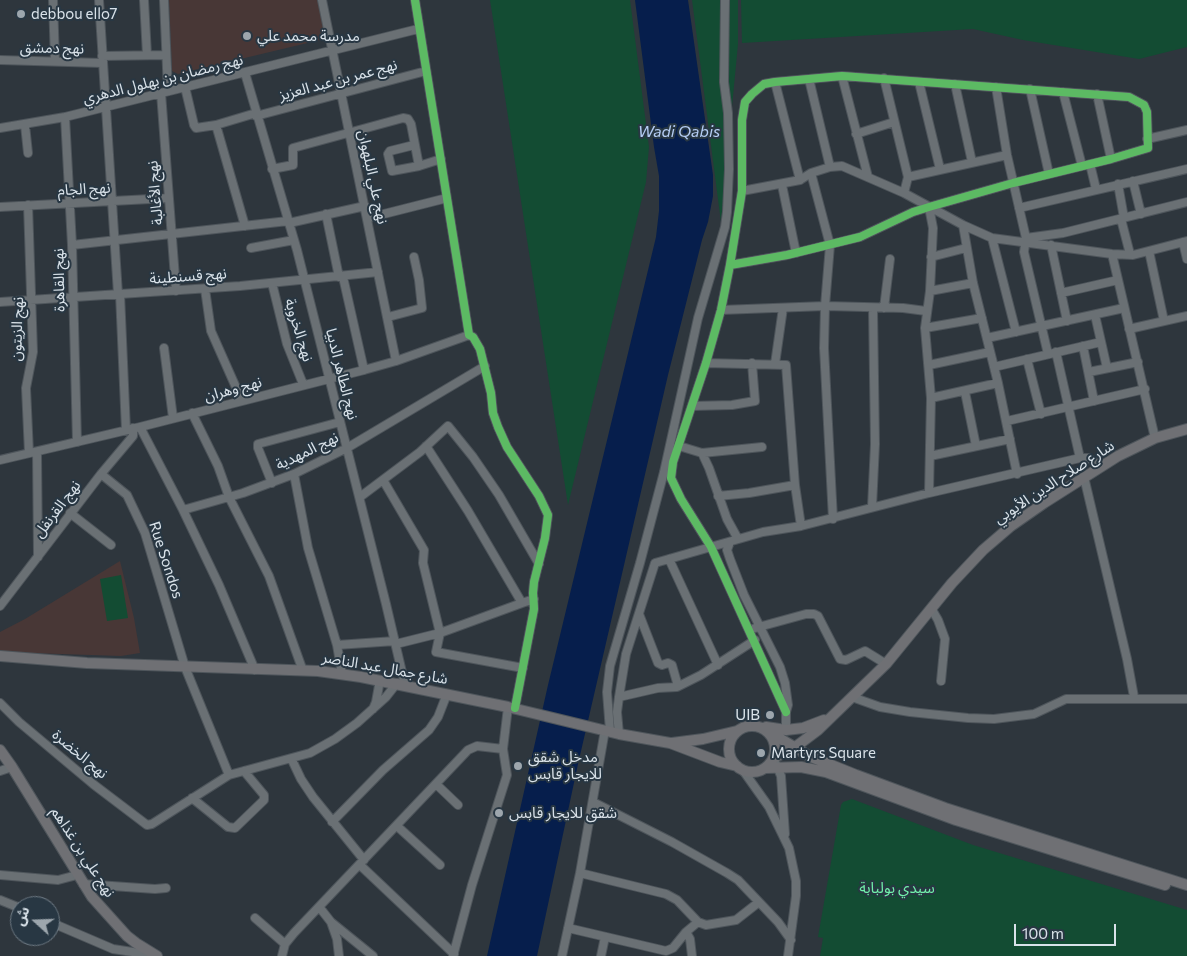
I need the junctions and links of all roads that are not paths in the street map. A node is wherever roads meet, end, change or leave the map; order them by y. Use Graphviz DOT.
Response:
graph roads {
  1 [pos="53,0"];
  2 [pos="99,0"];
  3 [pos="144,0"];
  4 [pos="164,0"];
  5 [pos="324,0"];
  6 [pos="415,0"];
  7 [pos="726,0"];
  8 [pos="418,28"];
  9 [pos="332,51"];
  10 [pos="147,55"];
  11 [pos="166,55"];
  12 [pos="0,60"];
  13 [pos="102,60"];
  14 [pos="55,61"];
  15 [pos="426,71"];
  16 [pos="245,73"];
  17 [pos="842,76"];
  18 [pos="809,78"];
  19 [pos="884,78"];
  20 [pos="775,82"];
  21 [pos="919,82"];
  22 [pos="955,84"];
  23 [pos="185,87"];
  24 [pos="996,87"];
  25 [pos="1030,90"];
  26 [pos="164,92"];
  27 [pos="1063,92"];
  28 [pos="341,94"];
  29 [pos="1097,94"];
  30 [pos="107,106"];
  31 [pos="256,115"];
  32 [pos="65,117"];
  33 [pos="894,122"];
  34 [pos="25,125"];
  35 [pos="216,125"];
  36 [pos="0,128"];
  37 [pos="1187,130"];
  38 [pos="350,133"];
  39 [pos="856,134"];
  40 [pos="1147,140"];
  41 [pos="414,145"];
  42 [pos="28,154"];
  43 [pos="1007,155"];
  44 [pos="1111,159"];
  45 [pos="441,160"];
  46 [pos="972,162"];
  47 [pos="1086,165"];
  48 [pos="419,166"];
  49 [pos="830,167"];
  50 [pos="272,169"];
  51 [pos="940,169"];
  52 [pos="1187,169"];
  53 [pos="812,173"];
  54 [pos="1049,174"];
  55 [pos="868,177"];
  56 [pos="908,177"];
  57 [pos="800,180"];
  58 [pos="1133,181"];
  59 [pos="1013,182"];
  60 [pos="1118,184"];
  61 [pos="782,185"];
  62 [pos="1096,189"];
  63 [pos="742,192"];
  64 [pos="904,193"];
  65 [pos="169,198"];
  66 [pos="447,198"];
  67 [pos="112,201"];
  68 [pos="1187,202"];
  69 [pos="70,203"];
  70 [pos="28,205"];
  71 [pos="365,206"];
  72 [pos="0,207"];
  73 [pos="929,207"];
  74 [pos="1019,208"];
  75 [pos="326,214"];
  76 [pos="1141,214"];
  77 [pos="368,218"];
  78 [pos="1122,218"];
  79 [pos="288,222"];
  80 [pos="963,225"];
  81 [pos="245,226"];
  82 [pos="173,234"];
  83 [pos="992,238"];
  84 [pos="115,240"];
  85 [pos="294,240"];
  86 [pos="1026,240"];
  87 [pos="1185,242"];
  88 [pos="72,245"];
  89 [pos="830,245"];
  90 [pos="1051,246"];
  91 [pos="251,248"];
  92 [pos="966,248"];
  93 [pos="1149,251"];
  94 [pos="796,253"];
  95 [pos="1112,254"];
  96 [pos="1130,254"];
  97 [pos="414,257"];
  98 [pos="932,257"];
  99 [pos="890,259"];
  100 [pos="1187,259"];
  101 [pos="730,265"];
  102 [pos="378,272"];
  103 [pos="341,277"];
  104 [pos="304,280"];
  105 [pos="1118,280"];
  106 [pos="973,283"];
  107 [pos="272,284"];
  108 [pos="205,289"];
  109 [pos="176,291"];
  110 [pos="930,292"];
  111 [pos="1061,293"];
  112 [pos="119,294"];
  113 [pos="74,297"];
  114 [pos="32,300"];
  115 [pos="0,302"];
  116 [pos="825,306"];
  117 [pos="784,308"];
  118 [pos="873,308"];
  119 [pos="884,308"];
  120 [pos="1124,308"];
  121 [pos="721,310"];
  122 [pos="926,312"];
  123 [pos="1095,315"];
  124 [pos="1187,316"];
  125 [pos="388,317"];
  126 [pos="982,318"];
  127 [pos="1067,321"];
  128 [pos="1164,321"];
  129 [pos="1041,327"];
  130 [pos="925,328"];
  131 [pos="1129,329"];
  132 [pos="1016,332"];
  133 [pos="469,335"];
  134 [pos="987,338"];
  135 [pos="1101,342"];
  136 [pos="1083,346"];
  137 [pos="164,348"];
  138 [pos="990,352"];
  139 [pos="1052,353"];
  140 [pos="1027,359"];
  141 [pos="396,360"];
  142 [pos="1138,362"];
  143 [pos="706,363"];
  144 [pos="752,364"];
  145 [pos="775,364"];
  146 [pos="485,366"];
  147 [pos="929,366"];
  148 [pos="994,366"];
  149 [pos="1107,368"];
  150 [pos="364,370"];
  151 [pos="1088,372"];
  152 [pos="329,378"];
  153 [pos="302,384"];
  154 [pos="998,384"];
  155 [pos="1145,389"];
  156 [pos="965,392"];
  157 [pos="931,398"];
  158 [pos="242,401"];
  159 [pos="1094,401"];
  160 [pos="692,406"];
  161 [pos="1068,408"];
  162 [pos="192,413"];
  163 [pos="1040,414"];
  164 [pos="173,418"];
  165 [pos="1007,421"];
  166 [pos="340,422"];
  167 [pos="133,428"];
  168 [pos="1187,429"];
  169 [pos="1155,438"];
  170 [pos="1010,439"];
  171 [pos="77,442"];
  172 [pos="426,446"];
  173 [pos="678,446"];
  174 [pos="976,446"];
  175 [pos="762,447"];
  176 [pos="347,448"];
  177 [pos="33,452"];
  178 [pos="702,453"];
  179 [pos="930,456"];
  180 [pos="1080,458"];
  181 [pos="0,460"];
  182 [pos="1101,467"];
  183 [pos="101,474"];
  184 [pos="294,474"];
  185 [pos="1018,474"];
  186 [pos="1084,477"];
  187 [pos="383,480"];
  188 [pos="272,483"];
  189 [pos="795,485"];
  190 [pos="929,493"];
  191 [pos="718,496"];
  192 [pos="229,497"];
  193 [pos="360,497"];
  194 [pos="872,507"];
  195 [pos="183,510"];
  196 [pos="70,513"];
  197 [pos="833,519"];
  198 [pos="801,526"];
  199 [pos="738,539"];
  200 [pos="730,542"];
  201 [pos="111,546"];
  202 [pos="711,547"];
  203 [pos="38,556"];
  204 [pos="669,558"];
  205 [pos="539,564"];
  206 [pos="534,599"];
  207 [pos="522,603"];
  208 [pos="0,606"];
  209 [pos="931,608"];
  210 [pos="639,614"];
  211 [pos="760,626"];
  212 [pos="750,632"];
  213 [pos="440,633"];
  214 [pos="755,640"];
  215 [pos="396,643"];
  216 [pos="336,645"];
  217 [pos="0,656"];
  218 [pos="886,664"];
  219 [pos="718,665"];
  220 [pos="185,667"];
  221 [pos="523,668"];
  222 [pos="255,670"];
  223 [pos="303,671"];
  224 [pos="342,674"];
  225 [pos="380,680"];
  226 [pos="941,681"];
  227 [pos="401,684"];
  228 [pos="678,686"];
  229 [pos="447,694"];
  230 [pos="619,697"];
  231 [pos="852,697"];
  232 [pos="1134,698"];
  233 [pos="1187,699"];
  234 [pos="0,703"];
  235 [pos="516,708"];
  236 [pos="372,710"];
  237 [pos="786,712"];
  238 [pos="832,716"];
  239 [pos="761,728"];
  240 [pos="786,730"];
  241 [pos="608,731"];
  242 [pos="737,731"];
  243 [pos="670,743"];
  244 [pos="794,748"];
  245 [pos="503,749"];
  246 [pos="0,750"];
  247 [pos="773,758"];
  248 [pos="292,760"];
  249 [pos="12,767"];
  250 [pos="739,768"];
  251 [pos="766,768"];
  252 [pos="779,768"];
  253 [pos="244,771"];
  254 [pos="0,772"];
  255 [pos="229,775"];
  256 [pos="436,784"];
  257 [pos="192,798"];
  258 [pos="593,802"];
  259 [pos="458,805"];
  260 [pos="332,822"];
  261 [pos="397,826"];
  262 [pos="785,836"];
  263 [pos="362,863"];
  264 [pos="440,865"];
  265 [pos="580,873"];
  266 [pos="0,875"];
  267 [pos="77,875"];
  268 [pos="83,884"];
  269 [pos="1187,885"];
  270 [pos="166,888"];
  271 [pos="1187,892"];
  272 [pos="759,902"];
  273 [pos="320,908"];
  274 [pos="254,918"];
  275 [pos="331,922"];
  276 [pos="698,922"];
  277 [pos="60,926"];
  278 [pos="568,928"];
  279 [pos="686,932"];
  280 [pos="605,937"];
  281 [pos="791,940"];
  282 [pos="285,944"];
  283 [pos="648,947"];
  284 [pos="453,955"];
  285 [pos="157,956"];
  286 [pos="282,956"];
  287 [pos="339,956"];
  288 [pos="373,956"];
  289 [pos="562,956"];
  290 [pos="601,956"];
  291 [pos="647,956"];
  292 [pos="692,956"];
  293 [pos="788,956"];
  1 -- 14 [label="street"];
  2 -- 13 [label="street"];
  3 -- 10 [label="street"];
  4 -- 11 [label="street, نهج الأغالبة"];
  5 -- 9 [label="street, نهج علي البلهوان"];
  6 -- 8 [label="street"];
  7 -- 241 [label="street"];
  8 -- 9 [label="street, نهج رمضان بن بهلول الدهري"];
  8 -- 15 [label="street"];
  9 -- 16 [label="street, نهج رمضان بن بهلول الدهري"];
  9 -- 28 [label="street, نهج علي البلهوان"];
  10 -- 11 [label="street, نهج دمشق"];
  10 -- 13 [label="street, نهج دمشق"];
  11 -- 26 [label="street, نهج الأغالبة"];
  12 -- 14 [label="street, نهج دمشق"];
  13 -- 14 [label="street, نهج دمشق"];
  13 -- 30 [label="street"];
  15 -- 28 [label="street, نهج عمر بن عبد العزيز"];
  15 -- 45 [label="street"];
  16 -- 23 [label="street, نهج رمضان بن بهلول الدهري"];
  16 -- 31 [label="street, نهج الطاهر الدبيا"];
  17 -- 18 [label="street"];
  17 -- 19 [label="street"];
  17 -- 39 [label="street"];
  18 -- 20 [label="street"];
  18 -- 49 [label="street"];
  19 -- 21 [label="street"];
  19 -- 33 [label="street"];
  20 -- 57 [label="street"];
  20 -- 63 [label="street"];
  21 -- 22 [label="street"];
  21 -- 51 [label="street"];
  22 -- 24 [label="street"];
  22 -- 46 [label="street"];
  23 -- 26 [label="street, نهج رمضان بن بهلول الدهري"];
  23 -- 35 [label="street"];
  24 -- 25 [label="street"];
  24 -- 43 [label="street"];
  25 -- 27 [label="street"];
  25 -- 54 [label="street"];
  26 -- 30 [label="street, نهج رمضان بن بهلول الدهري"];
  26 -- 65 [label="street, نهج الأغالبة"];
  27 -- 29 [label="street"];
  27 -- 47 [label="street"];
  28 -- 31 [label="street, نهج عمر بن عبد العزيز"];
  28 -- 38 [label="street, نهج علي البلهوان"];
  29 -- 40 [label="street"];
  29 -- 44 [label="street"];
  30 -- 32 [label="street, نهج رمضان بن بهلول الدهري"];
  30 -- 67 [label="street"];
  31 -- 35 [label="street, نهج عمر بن عبد العزيز"];
  31 -- 50 [label="street, نهج الطاهر الدبيا"];
  32 -- 34 [label="street, نهج رمضان بن بهلول الدهري"];
  32 -- 69 [label="street, نهج القاهرة"];
  33 -- 39 [label="street"];
  33 -- 56 [label="street"];
  34 -- 36 [label="street, نهج رمضان بن بهلول الدهري"];
  34 -- 42 [label="street"];
  35 -- 81 [label="street"];
  37 -- 40 [label="street"];
  38 -- 41 [label="street"];
  38 -- 50 [label="street"];
  38 -- 71 [label="street, نهج علي البلهوان"];
  39 -- 55 [label="street"];
  40 -- 44 [label="street"];
  41 -- 48 [label="street"];
  41 -- 48 [label="street"];
  43 -- 46 [label="street"];
  43 -- 59 [label="street"];
  44 -- 47 [label="street"];
  45 -- 48 [label="street"];
  45 -- 66 [label="street"];
  46 -- 51 [label="street"];
  47 -- 54 [label="street"];
  47 -- 62 [label="street"];
  49 -- 53 [label="street"];
  49 -- 55 [label="street"];
  50 -- 79 [label="street, نهج الطاهر الدبيا"];
  51 -- 56 [label="street"];
  52 -- 58 [label="street"];
  53 -- 57 [label="street"];
  53 -- 89 [label="street"];
  54 -- 59 [label="street"];
  55 -- 64 [label="street"];
  56 -- 64 [label="street"];
  57 -- 61 [label="street"];
  58 -- 60 [label="street"];
  58 -- 76 [label="street"];
  59 -- 73 [label="street"];
  59 -- 74 [label="street"];
  60 -- 62 [label="street"];
  60 -- 78 [label="street"];
  61 -- 63 [label="street"];
  61 -- 94 [label="street"];
  62 -- 74 [label="street"];
  63 -- 101 [label="street"];
  64 -- 73 [label="street"];
  65 -- 67 [label="street, نهج الجام"];
  65 -- 82 [label="street, نهج الأغالبة"];
  66 -- 77 [label="street"];
  66 -- 133 [label="street"];
  67 -- 69 [label="street, نهج الجام"];
  67 -- 84 [label="street"];
  68 -- 76 [label="street"];
  69 -- 70 [label="street, نهج الجام"];
  69 -- 88 [label="street, نهج القاهرة"];
  70 -- 72 [label="street, نهج الجام"];
  70 -- 114 [label="street, نهج الزيتون"];
  71 -- 75 [label="street"];
  71 -- 77 [label="street, نهج علي البلهوان"];
  73 -- 80 [label="street"];
  73 -- 89 [label="street"];
  73 -- 98 [label="street"];
  74 -- 86 [label="street"];
  75 -- 79 [label="street"];
  75 -- 103 [label="street"];
  76 -- 78 [label="street"];
  77 -- 102 [label="street, نهج علي البلهوان"];
  78 -- 86 [label="street"];
  78 -- 96 [label="street"];
  79 -- 81 [label="street"];
  79 -- 85 [label="street, نهج الطاهر الدبيا"];
  80 -- 83 [label="street"];
  80 -- 92 [label="street"];
  81 -- 82 [label="street"];
  82 -- 84 [label="street"];
  82 -- 109 [label="street, نهج الأغالبة"];
  83 -- 86 [label="street"];
  83 -- 132 [label="street"];
  84 -- 88 [label="street"];
  84 -- 112 [label="street"];
  85 -- 91 [label="street"];
  85 -- 104 [label="street, نهج الطاهر الدبيا"];
  86 -- 90 [label="street"];
  86 -- 129 [label="street"];
  87 -- 93 [label="street"];
  87 -- 100 [label="street"];
  88 -- 113 [label="street, نهج القاهرة"];
  89 -- 94 [label="street"];
  89 -- 116 [label="street"];
  90 -- 95 [label="street"];
  90 -- 111 [label="street"];
  92 -- 98 [label="street"];
  92 -- 106 [label="street"];
  93 -- 96 [label="street"];
  93 -- 128 [label="street"];
  94 -- 101 [label="street"];
  95 -- 96 [label="street"];
  95 -- 105 [label="street"];
  97 -- 125 [label="street"];
  98 -- 110 [label="street"];
  99 -- 119 [label="street"];
  101 -- 121 [label="street"];
  102 -- 103 [label="street, نهج قسنطينة"];
  102 -- 125 [label="street, نهج علي البلهوان"];
  103 -- 104 [label="street, نهج قسنطينة"];
  103 -- 150 [label="street"];
  104 -- 107 [label="street, نهج قسنطينة"];
  104 -- 152 [label="street, نهج الطاهر الدبيا"];
  105 -- 111 [label="street"];
  105 -- 120 [label="street"];
  106 -- 110 [label="street"];
  106 -- 126 [label="street"];
  107 -- 108 [label="street, نهج قسنطينة"];
  107 -- 153 [label="street, نهج الخروبة"];
  108 -- 109 [label="street, نهج قسنطينة"];
  108 -- 158 [label="street"];
  109 -- 112 [label="street, نهج قسنطينة"];
  110 -- 122 [label="street"];
  111 -- 127 [label="street"];
  112 -- 113 [label="street, نهج قسنطينة"];
  112 -- 167 [label="street"];
  113 -- 114 [label="street, نهج قسنطينة"];
  113 -- 171 [label="street, نهج القاهرة"];
  114 -- 115 [label="street, نهج قسنطينة"];
  114 -- 177 [label="street, نهج الزيتون"];
  116 -- 117 [label="street"];
  116 -- 118 [label="street"];
  116 -- 197 [label="street"];
  117 -- 121 [label="street"];
  117 -- 145 [label="street"];
  118 -- 119 [label="street"];
  118 -- 194 [label="street"];
  119 -- 122 [label="street"];
  120 -- 123 [label="street"];
  120 -- 131 [label="street"];
  121 -- 143 [label="street"];
  122 -- 130 [label="street"];
  123 -- 127 [label="street"];
  123 -- 135 [label="street"];
  124 -- 128 [label="street"];
  125 -- 141 [label="street, نهج علي البلهوان"];
  126 -- 130 [label="street"];
  126 -- 134 [label="street"];
  127 -- 129 [label="street"];
  128 -- 131 [label="street"];
  129 -- 132 [label="street"];
  129 -- 139 [label="street"];
  130 -- 147 [label="street"];
  131 -- 142 [label="street"];
  132 -- 134 [label="street"];
  133 -- 141 [label="street, نهج وهران"];
  133 -- 146 [label="street"];
  134 -- 138 [label="street"];
  135 -- 136 [label="street"];
  135 -- 149 [label="street"];
  136 -- 139 [label="street"];
  136 -- 151 [label="street"];
  137 -- 164 [label="street"];
  138 -- 147 [label="street"];
  138 -- 148 [label="street"];
  139 -- 140 [label="street"];
  139 -- 161 [label="street"];
  140 -- 148 [label="street"];
  140 -- 163 [label="street"];
  141 -- 150 [label="street, نهج وهران"];
  142 -- 149 [label="street"];
  142 -- 155 [label="street"];
  143 -- 144 [label="street"];
  143 -- 160 [label="street"];
  144 -- 145 [label="street"];
  144 -- 160 [label="street"];
  145 -- 189 [label="street"];
  146 -- 176 [label="street, نهج المهدية"];
  146 -- 205 [label="street"];
  147 -- 157 [label="street"];
  148 -- 154 [label="street"];
  149 -- 151 [label="street"];
  150 -- 152 [label="street, نهج وهران"];
  151 -- 159 [label="street"];
  152 -- 153 [label="street, نهج وهران"];
  152 -- 166 [label="street, نهج الطاهر الدبيا"];
  153 -- 158 [label="street, نهج وهران"];
  154 -- 156 [label="street"];
  154 -- 165 [label="street"];
  155 -- 159 [label="street"];
  155 -- 169 [label="street"];
  156 -- 157 [label="street"];
  156 -- 174 [label="street"];
  157 -- 179 [label="street"];
  158 -- 162 [label="street, نهج وهران"];
  159 -- 161 [label="street"];
  160 -- 173 [label="street"];
  161 -- 163 [label="street"];
  161 -- 180 [label="street"];
  162 -- 164 [label="street, نهج وهران"];
  162 -- 192 [label="street"];
  163 -- 165 [label="street"];
  164 -- 167 [label="street, نهج وهران"];
  165 -- 170 [label="street"];
  166 -- 176 [label="street, نهج الطاهر الدبيا"];
  166 -- 188 [label="street"];
  167 -- 171 [label="street, نهج وهران"];
  167 -- 183 [label="street, نهج القرنفل"];
  167 -- 195 [label="street"];
  168 -- 169 [label="main road, شارع صلاح الدين الأيوبي"];
  169 -- 182 [label="main road, شارع صلاح الدين الأيوبي"];
  170 -- 174 [label="street"];
  170 -- 185 [label="street"];
  171 -- 177 [label="street, نهج وهران"];
  172 -- 187 [label="street"];
  172 -- 205 [label="street"];
  172 -- 207 [label="street"];
  173 -- 178 [label="street"];
  173 -- 202 [label="street"];
  174 -- 179 [label="street"];
  175 -- 178 [label="street"];
  176 -- 184 [label="street, نهج المهدية"];
  176 -- 193 [label="street, نهج الطاهر الدبيا"];
  177 -- 181 [label="street, نهج وهران"];
  177 -- 203 [label="street, نهج الزيتون"];
  178 -- 191 [label="street"];
  179 -- 190 [label="street"];
  180 -- 182 [label="street"];
  180 -- 185 [label="street"];
  182 -- 186 [label="main road, شارع صلاح الدين الأيوبي"];
  183 -- 196 [label="street, نهج القرنفل"];
  183 -- 220 [label="street, Rue Sondos"];
  184 -- 188 [label="street, نهج المهدية"];
  184 -- 216 [label="street"];
  185 -- 190 [label="street"];
  186 -- 209 [label="main road, شارع صلاح الدين الأيوبي"];
  186 -- 232 [label="street"];
  187 -- 193 [label="street"];
  187 -- 213 [label="street"];
  188 -- 192 [label="street, نهج المهدية"];
  189 -- 191 [label="street"];
  189 -- 198 [label="street"];
  190 -- 194 [label="street"];
  191 -- 199 [label="street"];
  192 -- 195 [label="street, نهج المهدية"];
  192 -- 223 [label="street"];
  193 -- 215 [label="street, نهج الطاهر الدبيا"];
  194 -- 197 [label="street"];
  195 -- 222 [label="street"];
  196 -- 201 [label="street"];
  196 -- 203 [label="street, نهج القرنفل"];
  197 -- 198 [label="street"];
  198 -- 199 [label="street"];
  199 -- 200 [label="street"];
  200 -- 202 [label="street"];
  200 -- 211 [label="street"];
  202 -- 204 [label="street"];
  202 -- 212 [label="street"];
  203 -- 208 [label="street, نهج القرنفل"];
  204 -- 210 [label="street"];
  204 -- 219 [label="street"];
  205 -- 206 [label="street"];
  206 -- 207 [label="street"];
  206 -- 221 [label="street"];
  207 -- 213 [label="street"];
  209 -- 218 [label="main road, شارع صلاح الدين الأيوبي"];
  209 -- 226 [label="street"];
  210 -- 228 [label="street"];
  210 -- 230 [label="street"];
  211 -- 212 [label="street"];
  211 -- 218 [label="street"];
  211 -- 237 [label="street"];
  212 -- 214 [label="street"];
  213 -- 215 [label="street"];
  213 -- 221 [label="street"];
  214 -- 219 [label="street"];
  214 -- 237 [label="street"];
  215 -- 216 [label="street"];
  215 -- 227 [label="street, نهج الطاهر الدبيا"];
  216 -- 224 [label="street"];
  217 -- 220 [label="main road, شارع جمال عبد الناصر"];
  218 -- 231 [label="main road, شارع صلاح الدين الأيوبي"];
  219 -- 228 [label="street"];
  220 -- 222 [label="main road, شارع جمال عبد الناصر"];
  220 -- 255 [label="street, Rue Sondos"];
  221 -- 235 [label="street"];
  222 -- 223 [label="main road, شارع جمال عبد الناصر"];
  223 -- 224 [label="main road, شارع جمال عبد الناصر"];
  224 -- 225 [label="main road, شارع جمال عبد الناصر"];
  225 -- 227 [label="main road, شارع جمال عبد الناصر"];
  225 -- 236 [label="street"];
  227 -- 229 [label="main road, شارع جمال عبد الناصر"];
  227 -- 236 [label="street"];
  228 -- 230 [label="street"];
  229 -- 235 [label="main road, شارع جمال عبد الناصر"];
  229 -- 260 [label="street"];
  230 -- 241 [label="street"];
  231 -- 232 [label="street"];
  231 -- 238 [label="main road, شارع صلاح الدين الأيوبي"];
  232 -- 233 [label="street"];
  234 -- 257 [label="street, نهج الخضرة"];
  235 -- 241 [label="main road, شارع جمال عبد الناصر"];
  235 -- 245 [label="street"];
  236 -- 248 [label="street"];
  237 -- 240 [label="street"];
  238 -- 240 [label="main road, شارع صلاح الدين الأيوبي"];
  238 -- 244 [label="main road, شارع صلاح الدين الأيوبي"];
  239 -- 240 [label="main road, شارع صلاح الدين الأيوبي"];
  239 -- 242 [label="main road"];
  239 -- 244 [label="main road"];
  239 -- 247 [label="main road"];
  241 -- 243 [label="main road, شارع جمال عبد الناصر"];
  241 -- 258 [label="street"];
  242 -- 243 [label="main road"];
  242 -- 250 [label="main road"];
  243 -- 250 [label="main road"];
  244 -- 247 [label="main road, شارع صلاح الدين الأيوبي"];
  244 -- 269 [label="main road"];
  245 -- 256 [label="street"];
  245 -- 284 [label="street"];
  246 -- 249 [label="main road, نهج علي بن غذاهم"];
  247 -- 251 [label="main road"];
  247 -- 252 [label="street"];
  248 -- 253 [label="street"];
  248 -- 260 [label="street"];
  249 -- 254 [label="street"];
  249 -- 267 [label="main road, نهج علي بن غذاهم"];
  250 -- 251 [label="main road"];
  250 -- 262 [label="street"];
  251 -- 252 [label="main road"];
  252 -- 262 [label="street"];
  252 -- 271 [label="main road"];
  253 -- 255 [label="street"];
  253 -- 257 [label="street"];
  255 -- 257 [label="street"];
  256 -- 259 [label="street"];
  256 -- 261 [label="street"];
  258 -- 265 [label="street"];
  258 -- 272 [label="street"];
  260 -- 263 [label="street"];
  261 -- 263 [label="street"];
  261 -- 264 [label="street"];
  262 -- 281 [label="street"];
  263 -- 273 [label="street"];
  263 -- 284 [label="street"];
  265 -- 276 [label="street"];
  265 -- 278 [label="street"];
  266 -- 267 [label="street"];
  267 -- 268 [label="main road, نهج علي بن غذاهم"];
  268 -- 270 [label="street"];
  268 -- 285 [label="main road, نهج علي بن غذاهم"];
  272 -- 276 [label="street"];
  272 -- 281 [label="street"];
  273 -- 275 [label="street"];
  273 -- 282 [label="street"];
  274 -- 282 [label="street"];
  275 -- 287 [label="street"];
  275 -- 288 [label="street"];
  276 -- 279 [label="street"];
  277 -- 285 [label="street"];
  278 -- 280 [label="street"];
  278 -- 289 [label="street"];
  279 -- 283 [label="street"];
  279 -- 292 [label="street"];
  280 -- 283 [label="street"];
  280 -- 290 [label="street"];
  281 -- 293 [label="street"];
  282 -- 286 [label="street"];
  283 -- 291 [label="street"];
}
